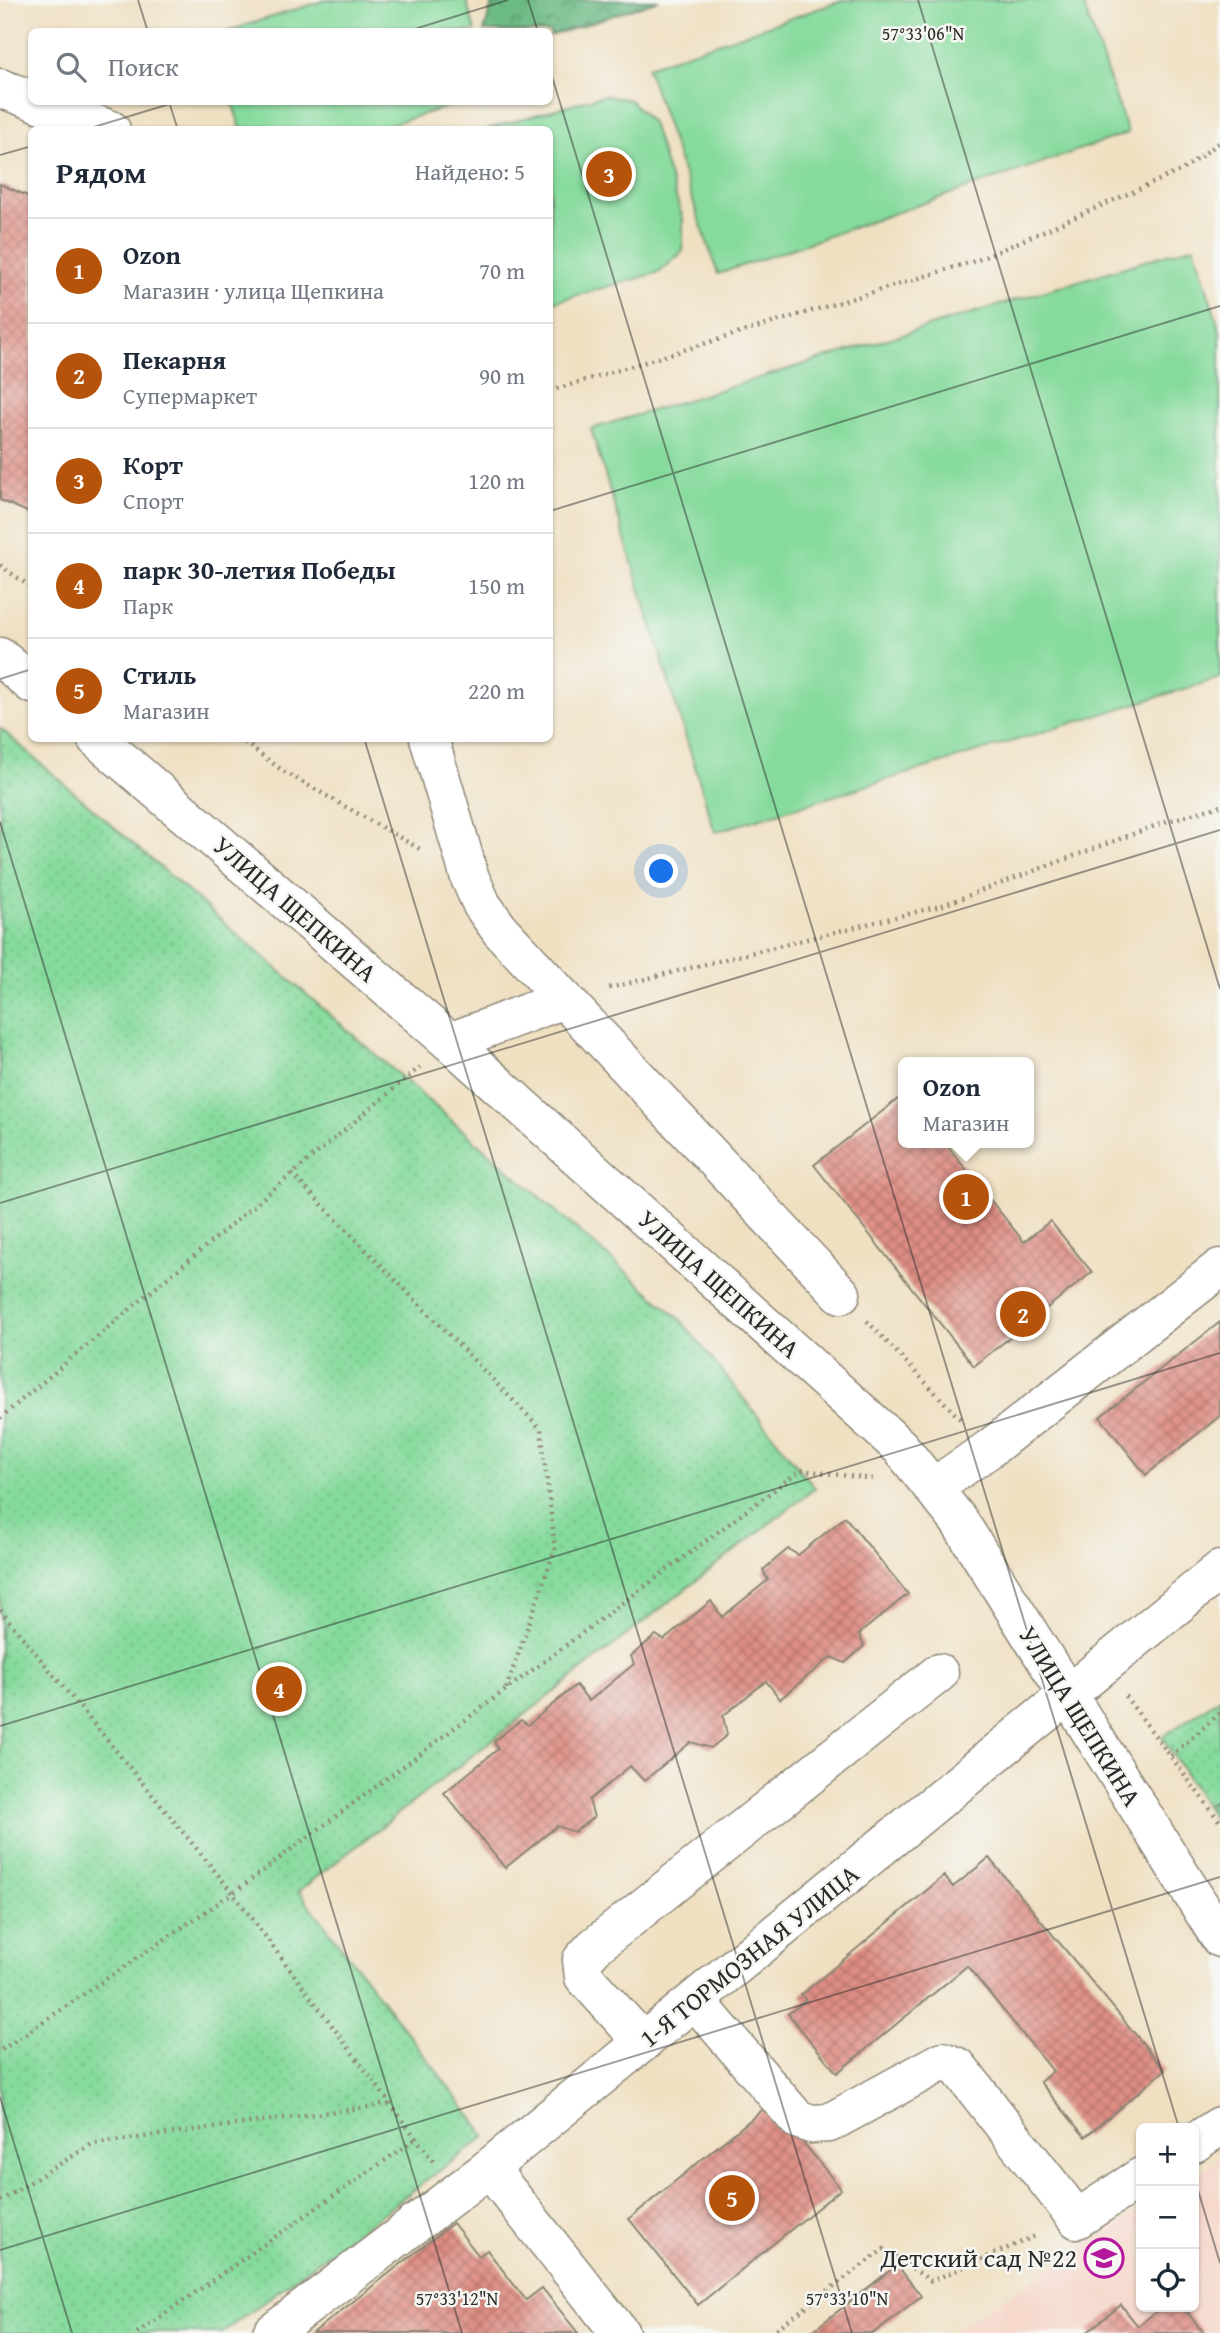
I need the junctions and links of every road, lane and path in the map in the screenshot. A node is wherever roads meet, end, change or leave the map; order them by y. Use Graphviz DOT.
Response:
graph roads {
  1 [pos="0,88"];
  2 [pos="28,99"];
  3 [pos="45,105"];
  4 [pos="100,126"];
  5 [pos="1220,142"];
  6 [pos="553,390"];
  7 [pos="0,565"];
  8 [pos="28,585"];
  9 [pos="0,657"];
  10 [pos="28,681"];
  11 [pos="101,742"];
  12 [pos="244,742"];
  13 [pos="430,742"];
  14 [pos="1220,806"];
  15 [pos="470,878"];
  16 [pos="564,999"];
  17 [pos="450,1042"];
  18 [pos="292,1174"];
  19 [pos="1220,1268"];
  20 [pos="841,1293"];
  21 [pos="0,1418"];
  22 [pos="989,1449"];
  23 [pos="934,1487"];
  24 [pos="1220,1570"];
  25 [pos="0,1610"];
  26 [pos="1103,1667"];
  27 [pos="939,1673"];
  28 [pos="506,1690"];
  29 [pos="1068,1698"];
  30 [pos="1220,1713"];
  31 [pos="1170,1756"];
  32 [pos="1220,1822"];
  33 [pos="233,1893"];
  34 [pos="1220,1937"];
  35 [pos="695,2000"];
  36 [pos="643,2042"];
  37 [pos="0,2051"];
  38 [pos="391,2104"];
  39 [pos="1220,2126"];
  40 [pos="417,2138"];
  41 [pos="1199,2140"];
  42 [pos="489,2168"];
  43 [pos="1136,2180"];
  44 [pos="457,2192"];
  45 [pos="0,2201"];
  46 [pos="1077,2219"];
  47 [pos="137,2333"];
  48 [pos="272,2333"];
  49 [pos="620,2333"];
  50 [pos="771,2333"];
  1 -- 2 [label="street"];
  3 -- 4 [label="street"];
  5 -- 6 [label="path"];
  7 -- 8 [label="path"];
  9 -- 10 [label="street"];
  11 -- 17 [label="street, УЛИЦА ЩЕПКИНА"];
  12 -- 15 [label="path"];
  13 -- 15 [label="street"];
  14 -- 16 [label="path"];
  15 -- 16 [label="street"];
  16 -- 17 [label="street"];
  16 -- 20 [label="street"];
  17 -- 18 [label="path"];
  17 -- 23 [label="street, УЛИЦА ЩЕПКИНА"];
  18 -- 21 [label="path"];
  18 -- 28 [label="path"];
  19 -- 22 [label="street"];
  20 -- 22 [label="path"];
  22 -- 23 [label="street"];
  23 -- 28 [label="path"];
  23 -- 29 [label="street, УЛИЦА ЩЕПКИНА"];
  24 -- 26 [label="street, 1-Я ТОРМОЗНАЯ УЛИЦА"];
  25 -- 33 [label="path"];
  26 -- 29 [label="street, 1-Я ТОРМОЗНАЯ УЛИЦА"];
  26 -- 31 [label="path"];
  27 -- 36 [label="street"];
  28 -- 33 [label="path"];
  29 -- 34 [label="street, УЛИЦА ЩЕПКИНА"];
  29 -- 35 [label="street, 1-Я ТОРМОЗНАЯ УЛИЦА"];
  30 -- 31 [label="path"];
  31 -- 32 [label="path"];
  33 -- 37 [label="path"];
  33 -- 38 [label="path"];
  35 -- 36 [label="street, 1-Я ТОРМОЗНАЯ УЛИЦА"];
  35 -- 46 [label="street"];
  36 -- 42 [label="street, 1-Я ТОРМОЗНАЯ УЛИЦА"];
  38 -- 40 [label="path"];
  38 -- 45 [label="path"];
  39 -- 41 [label="street"];
  40 -- 44 [label="path"];
  40 -- 47 [label="path"];
  42 -- 44 [label="street, 1-Я ТОРМОЗНАЯ УЛИЦА"];
  42 -- 49 [label="street"];
  43 -- 46 [label="street"];
  44 -- 48 [label="street, 1-Я ТОРМОЗНАЯ УЛИЦА"];
  46 -- 50 [label="path"];
}
